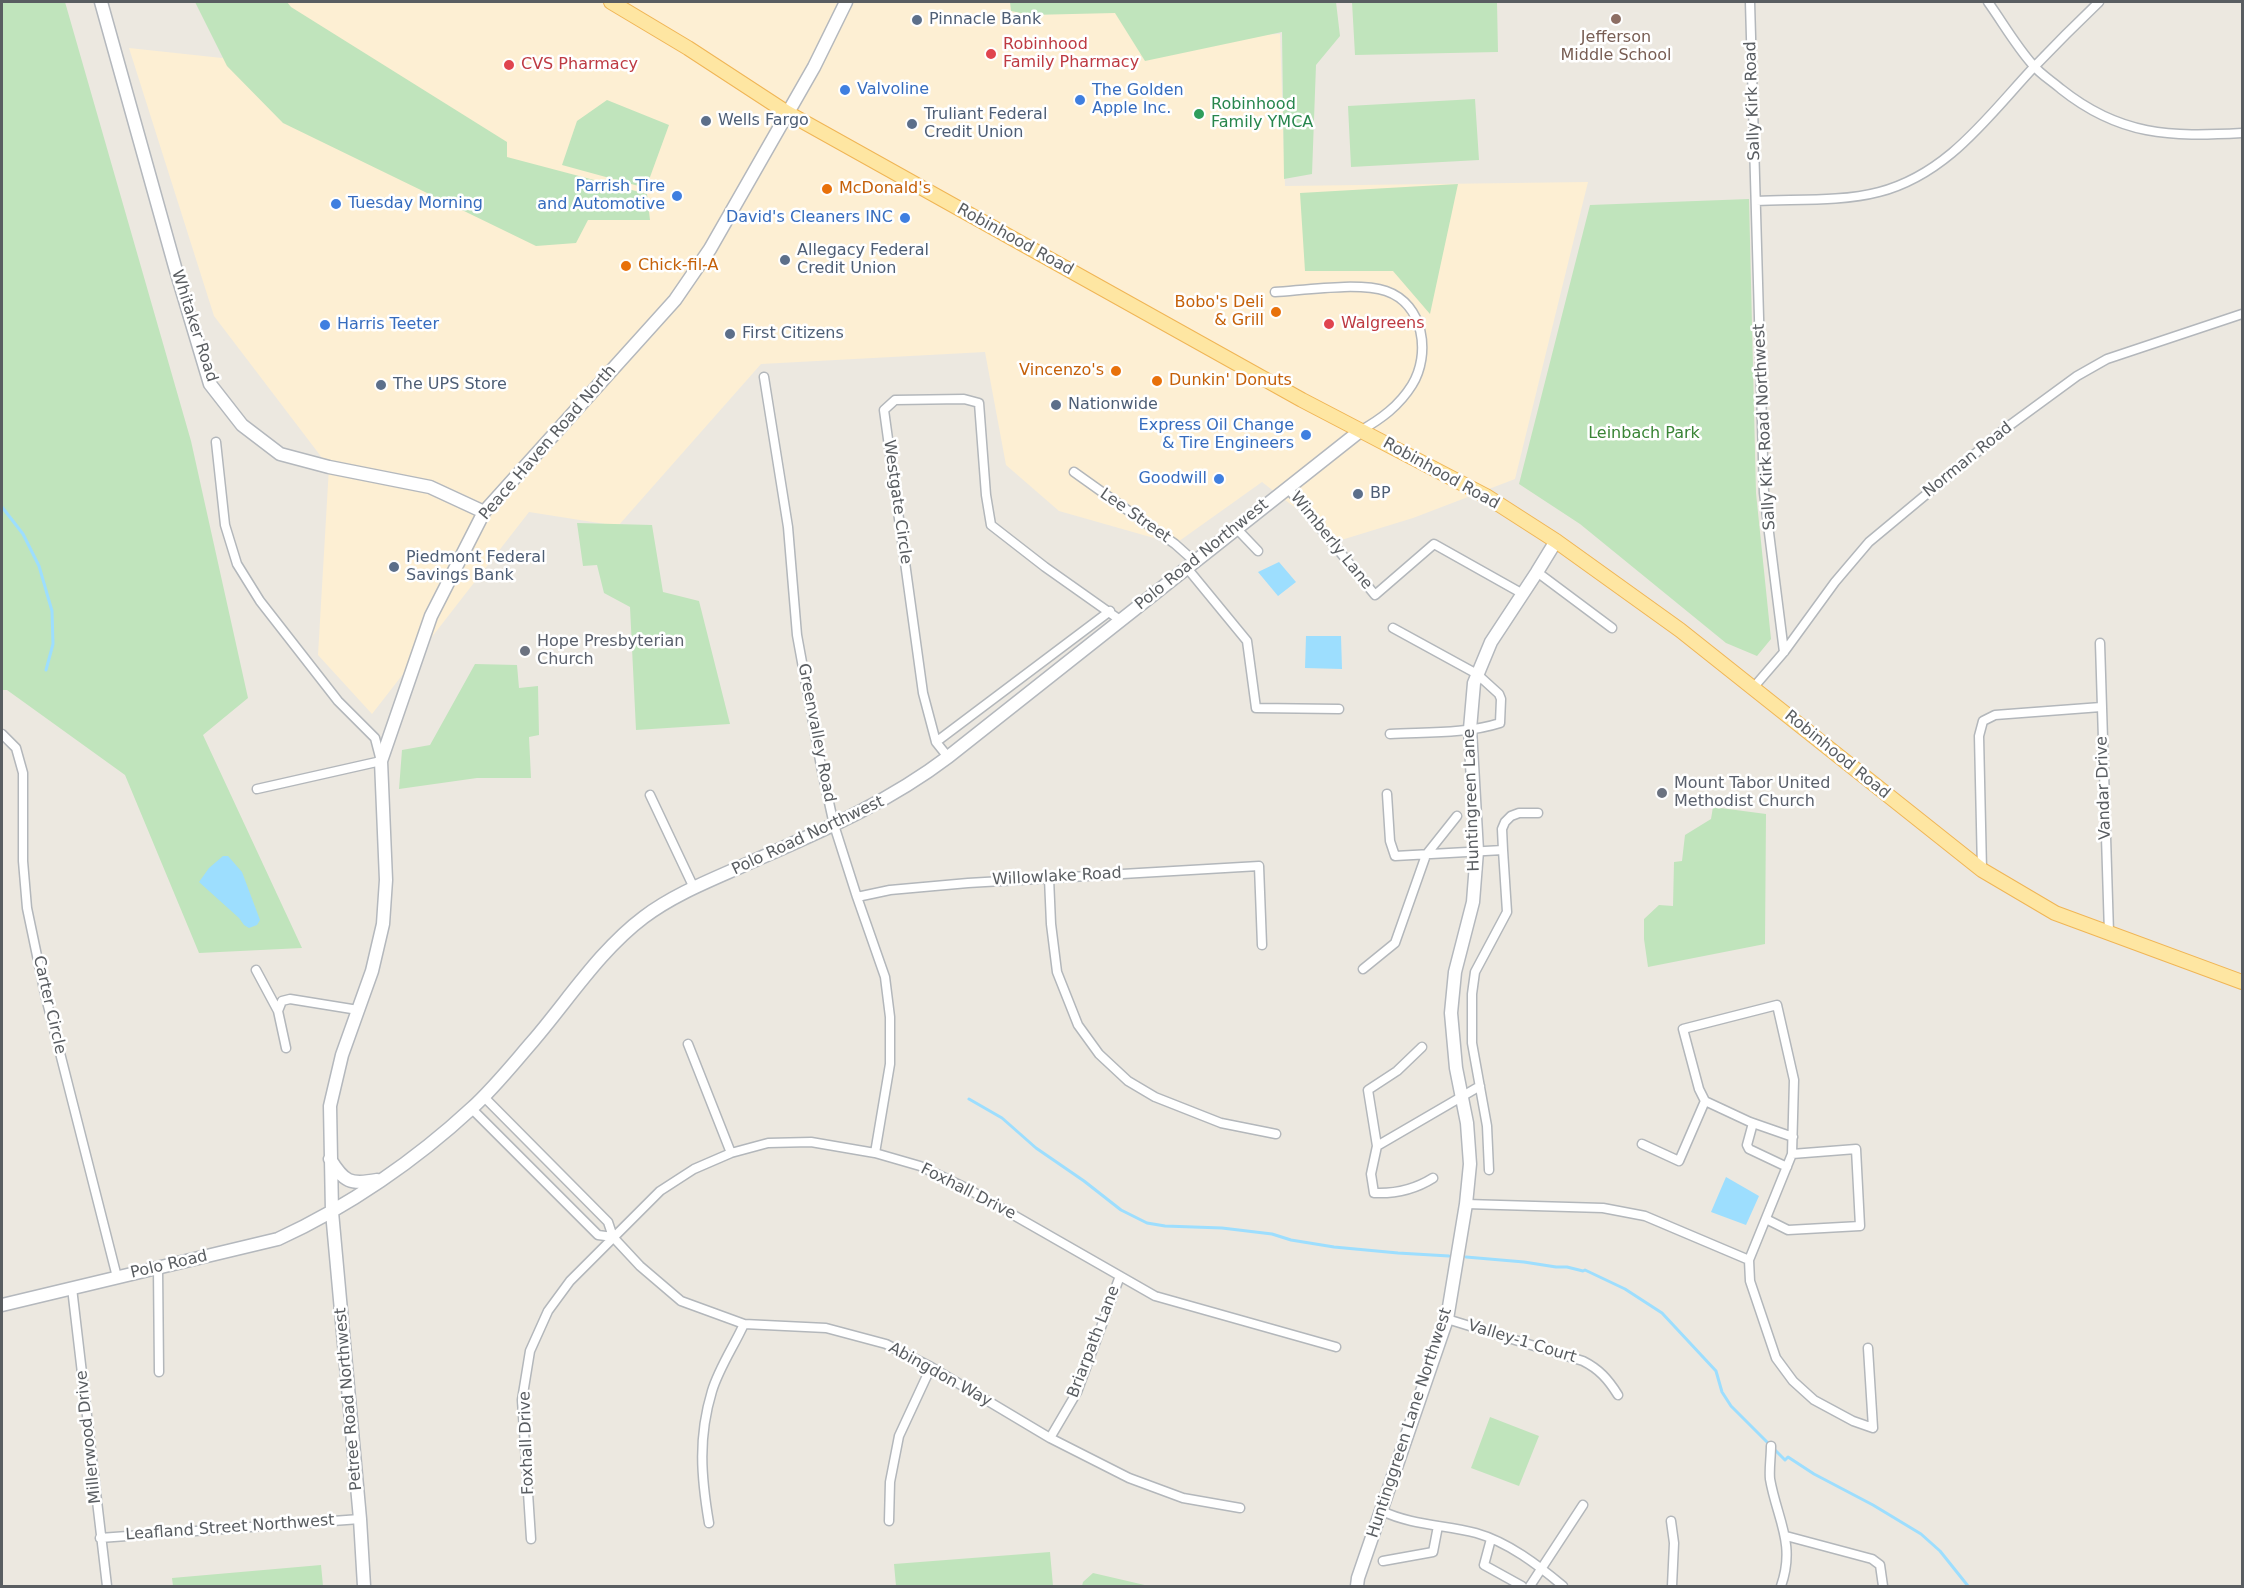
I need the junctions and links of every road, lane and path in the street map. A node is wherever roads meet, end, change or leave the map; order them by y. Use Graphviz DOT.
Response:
graph roads {
  1 [pos="101,2"];
  2 [pos="611,2"];
  3 [pos="846,2"];
  4 [pos="1750,2"];
  5 [pos="1988,2"];
  6 [pos="2098,2"];
  7 [pos="2034,67"];
  8 [pos="786,112"];
  9 [pos="2242,133"];
  10 [pos="1756,201"];
  11 [pos="1275,292"];
  12 [pos="2242,314"];
  13 [pos="764,377"];
  14 [pos="1360,431"];
  15 [pos="216,442"];
  16 [pos="1074,472"];
  17 [pos="1287,487"];
  18 [pos="484,512"];
  19 [pos="1236,528"];
  20 [pos="1556,541"];
  21 [pos="1258,551"];
  22 [pos="1191,565"];
  23 [pos="1538,573"];
  24 [pos="1523,594"];
  25 [pos="1110,611"];
  26 [pos="1120,620"];
  27 [pos="1392,628"];
  28 [pos="1612,628"];
  29 [pos="2100,643"];
  30 [pos="1784,651"];
  31 [pos="1477,674"];
  32 [pos="1753,688"];
  33 [pos="2101,707"];
  34 [pos="1339,708"];
  35 [pos="1470,729"];
  36 [pos="2,734"];
  37 [pos="1390,734"];
  38 [pos="936,742"];
  39 [pos="948,757"];
  40 [pos="381,761"];
  41 [pos="257,789"];
  42 [pos="650,795"];
  43 [pos="1387,795"];
  44 [pos="1538,813"];
  45 [pos="1457,816"];
  46 [pos="834,825"];
  47 [pos="1503,850"];
  48 [pos="1477,852"];
  49 [pos="1426,855"];
  50 [pos="1982,870"];
  51 [pos="1049,878"];
  52 [pos="694,888"];
  53 [pos="857,897"];
  54 [pos="2109,933"];
  55 [pos="1262,945"];
  56 [pos="1364,969"];
  57 [pos="256,970"];
  58 [pos="2242,982"];
  59 [pos="358,1010"];
  60 [pos="278,1011"];
  61 [pos="688,1044"];
  62 [pos="1422,1047"];
  63 [pos="286,1048"];
  64 [pos="1480,1086"];
  65 [pos="1463,1096"];
  66 [pos="484,1097"];
  67 [pos="1706,1101"];
  68 [pos="472,1108"];
  69 [pos="1753,1123"];
  70 [pos="1276,1134"];
  71 [pos="1792,1137"];
  72 [pos="1642,1144"];
  73 [pos="1377,1146"];
  74 [pos="731,1153"];
  75 [pos="875,1153"];
  76 [pos="1792,1154"];
  77 [pos="329,1158"];
  78 [pos="1787,1167"];
  79 [pos="1489,1170"];
  80 [pos="1433,1178"];
  81 [pos="381,1179"];
  82 [pos="1466,1204"];
  83 [pos="332,1212"];
  84 [pos="1766,1219"];
  85 [pos="613,1237"];
  86 [pos="1457,1257"];
  87 [pos="1749,1260"];
  88 [pos="158,1268"];
  89 [pos="1120,1276"];
  90 [pos="117,1277"];
  91 [pos="72,1288"];
  92 [pos="2,1305"];
  93 [pos="1447,1319"];
  94 [pos="744,1324"];
  95 [pos="1336,1347"];
  96 [pos="1868,1348"];
  97 [pos="931,1367"];
  98 [pos="159,1372"];
  99 [pos="1618,1395"];
  100 [pos="1050,1438"];
  101 [pos="1771,1446"];
  102 [pos="1583,1505"];
  103 [pos="1240,1508"];
  104 [pos="1382,1511"];
  105 [pos="360,1519"];
  106 [pos="888,1521"];
  107 [pos="1671,1521"];
  108 [pos="710,1523"];
  109 [pos="1438,1526"];
  110 [pos="1786,1536"];
  111 [pos="100,1538"];
  112 [pos="531,1539"];
  113 [pos="1491,1539"];
  114 [pos="1383,1562"];
  115 [pos="1542,1569"];
  116 [pos="107,1587"];
  117 [pos="364,1587"];
  118 [pos="1357,1587"];
  119 [pos="1522,1587"];
  120 [pos="1530,1587"];
  121 [pos="1563,1587"];
  122 [pos="1672,1587"];
  123 [pos="1781,1587"];
  124 [pos="1883,1587"];
  1 -- 18 [label="street, Whitaker Road"];
  2 -- 8 [label="main road, Robinhood Road"];
  3 -- 8 [label="street, Peace Haven Road North"];
  4 -- 10 [label="street, Sally Kirk Road"];
  5 -- 7 [label="street"];
  6 -- 7 [label="street"];
  7 -- 9 [label="street"];
  7 -- 10 [label="street"];
  8 -- 14 [label="main road, Robinhood Road"];
  8 -- 18 [label="street, Peace Haven Road North"];
  10 -- 30 [label="street, Sally Kirk Road Northwest"];
  11 -- 14 [label="street"];
  12 -- 30 [label="street, Norman Road"];
  13 -- 46 [label="street, Greenvalley Road"];
  14 -- 17 [label="street, Polo Road Northwest"];
  14 -- 20 [label="main road, Robinhood Road"];
  15 -- 40 [label="street"];
  16 -- 22 [label="street, Lee Street"];
  17 -- 19 [label="street, Polo Road Northwest"];
  17 -- 24 [label="street, Wimberly Lane"];
  18 -- 40 [label="street, Peace Haven Road North"];
  19 -- 21 [label="street"];
  19 -- 22 [label="street, Polo Road Northwest"];
  20 -- 23 [label="street, Huntingreen Lane"];
  20 -- 32 [label="main road, Robinhood Road"];
  22 -- 26 [label="street, Polo Road Northwest"];
  22 -- 34 [label="street, Lee Street"];
  23 -- 24 [label="street, Huntingreen Lane"];
  23 -- 28 [label="street"];
  24 -- 31 [label="street, Huntingreen Lane"];
  25 -- 26 [label="street, Westgate Circle"];
  25 -- 38 [label="street"];
  25 -- 38 [label="street, Westgate Circle"];
  26 -- 39 [label="street, Polo Road Northwest"];
  27 -- 31 [label="street"];
  29 -- 33 [label="street, Vandar Drive"];
  30 -- 32 [label="street, Norman Road"];
  31 -- 35 [label="street, Huntingreen Lane"];
  31 -- 35 [label="street"];
  32 -- 50 [label="main road, Robinhood Road"];
  33 -- 50 [label="street"];
  33 -- 54 [label="street, Vandar Drive"];
  35 -- 37 [label="street"];
  35 -- 48 [label="street, Huntingreen Lane"];
  36 -- 90 [label="street, Carter Circle"];
  38 -- 39 [label="street"];
  39 -- 46 [label="street, Polo Road Northwest"];
  40 -- 41 [label="street"];
  40 -- 59 [label="street, Peace Haven Road North"];
  42 -- 52 [label="street"];
  43 -- 49 [label="street"];
  44 -- 47 [label="street"];
  45 -- 49 [label="street"];
  46 -- 52 [label="street, Polo Road Northwest"];
  46 -- 53 [label="street, Greenvalley Road"];
  47 -- 48 [label="street"];
  47 -- 64 [label="street"];
  48 -- 49 [label="street"];
  48 -- 65 [label="street, Huntingreen Lane"];
  49 -- 56 [label="street"];
  50 -- 54 [label="main road, Robinhood Road"];
  51 -- 53 [label="street, Willowlake Road"];
  51 -- 55 [label="street, Willowlake Road"];
  51 -- 70 [label="street"];
  52 -- 66 [label="street, Polo Road Northwest"];
  53 -- 75 [label="street, Greenvalley Road"];
  54 -- 58 [label="main road, Robinhood Road"];
  57 -- 60 [label="street"];
  59 -- 60 [label="street"];
  59 -- 77 [label="street, Peace Haven Road North"];
  60 -- 63 [label="street"];
  61 -- 74 [label="street"];
  62 -- 73 [label="street"];
  64 -- 65 [label="street"];
  64 -- 79 [label="street"];
  65 -- 73 [label="street"];
  65 -- 82 [label="street, Huntingreen Lane"];
  66 -- 68 [label="street, Polo Road Northwest"];
  66 -- 85 [label="street, Abingdon Way"];
  67 -- 69 [label="street"];
  67 -- 71 [label="street"];
  67 -- 72 [label="street"];
  68 -- 81 [label="street, Polo Road Northwest"];
  68 -- 85 [label="street, Abingdon Way"];
  69 -- 71 [label="street"];
  69 -- 78 [label="street"];
  71 -- 76 [label="street"];
  73 -- 80 [label="street"];
  74 -- 75 [label="street, Foxhall Drive"];
  74 -- 85 [label="street, Foxhall Drive"];
  75 -- 89 [label="street, Foxhall Drive"];
  76 -- 78 [label="street"];
  76 -- 84 [label="street"];
  77 -- 81 [label="street"];
  77 -- 83 [label="street, Peace Haven Road North"];
  78 -- 84 [label="street"];
  81 -- 83 [label="street, Polo Road Northwest"];
  82 -- 86 [label="street, Huntingreen Lane"];
  82 -- 87 [label="street"];
  83 -- 88 [label="street, Polo Road"];
  83 -- 105 [label="street, Petree Road Northwest"];
  84 -- 87 [label="street"];
  85 -- 94 [label="street, Abingdon Way"];
  85 -- 112 [label="street, Foxhall Drive"];
  86 -- 93 [label="street, Huntinggreen Lane Northwest"];
  87 -- 96 [label="street"];
  88 -- 90 [label="street, Polo Road"];
  88 -- 98 [label="street"];
  89 -- 95 [label="street, Foxhall Drive"];
  89 -- 100 [label="street, Briarpath Lane"];
  90 -- 91 [label="street, Polo Road"];
  91 -- 92 [label="street, Polo Road"];
  91 -- 111 [label="street, Millerwood Drive"];
  93 -- 99 [label="street, Valley-1 Court"];
  93 -- 104 [label="street, Huntinggreen Lane Northwest"];
  94 -- 97 [label="street, Abingdon Way"];
  94 -- 108 [label="street"];
  97 -- 100 [label="street, Abingdon Way"];
  97 -- 106 [label="street"];
  100 -- 103 [label="street, Abingdon Way"];
  101 -- 110 [label="street"];
  102 -- 115 [label="street"];
  104 -- 109 [label="street"];
  104 -- 118 [label="street, Huntinggreen Lane Northwest"];
  105 -- 111 [label="street, Leafland Street Northwest"];
  105 -- 117 [label="street, Petree Road Northwest"];
  107 -- 122 [label="street"];
  109 -- 113 [label="street"];
  109 -- 114 [label="street"];
  110 -- 123 [label="street"];
  110 -- 124 [label="street"];
  111 -- 116 [label="street, Millerwood Drive"];
  113 -- 115 [label="street"];
  113 -- 119 [label="street"];
  115 -- 120 [label="street"];
  115 -- 121 [label="street"];
}
